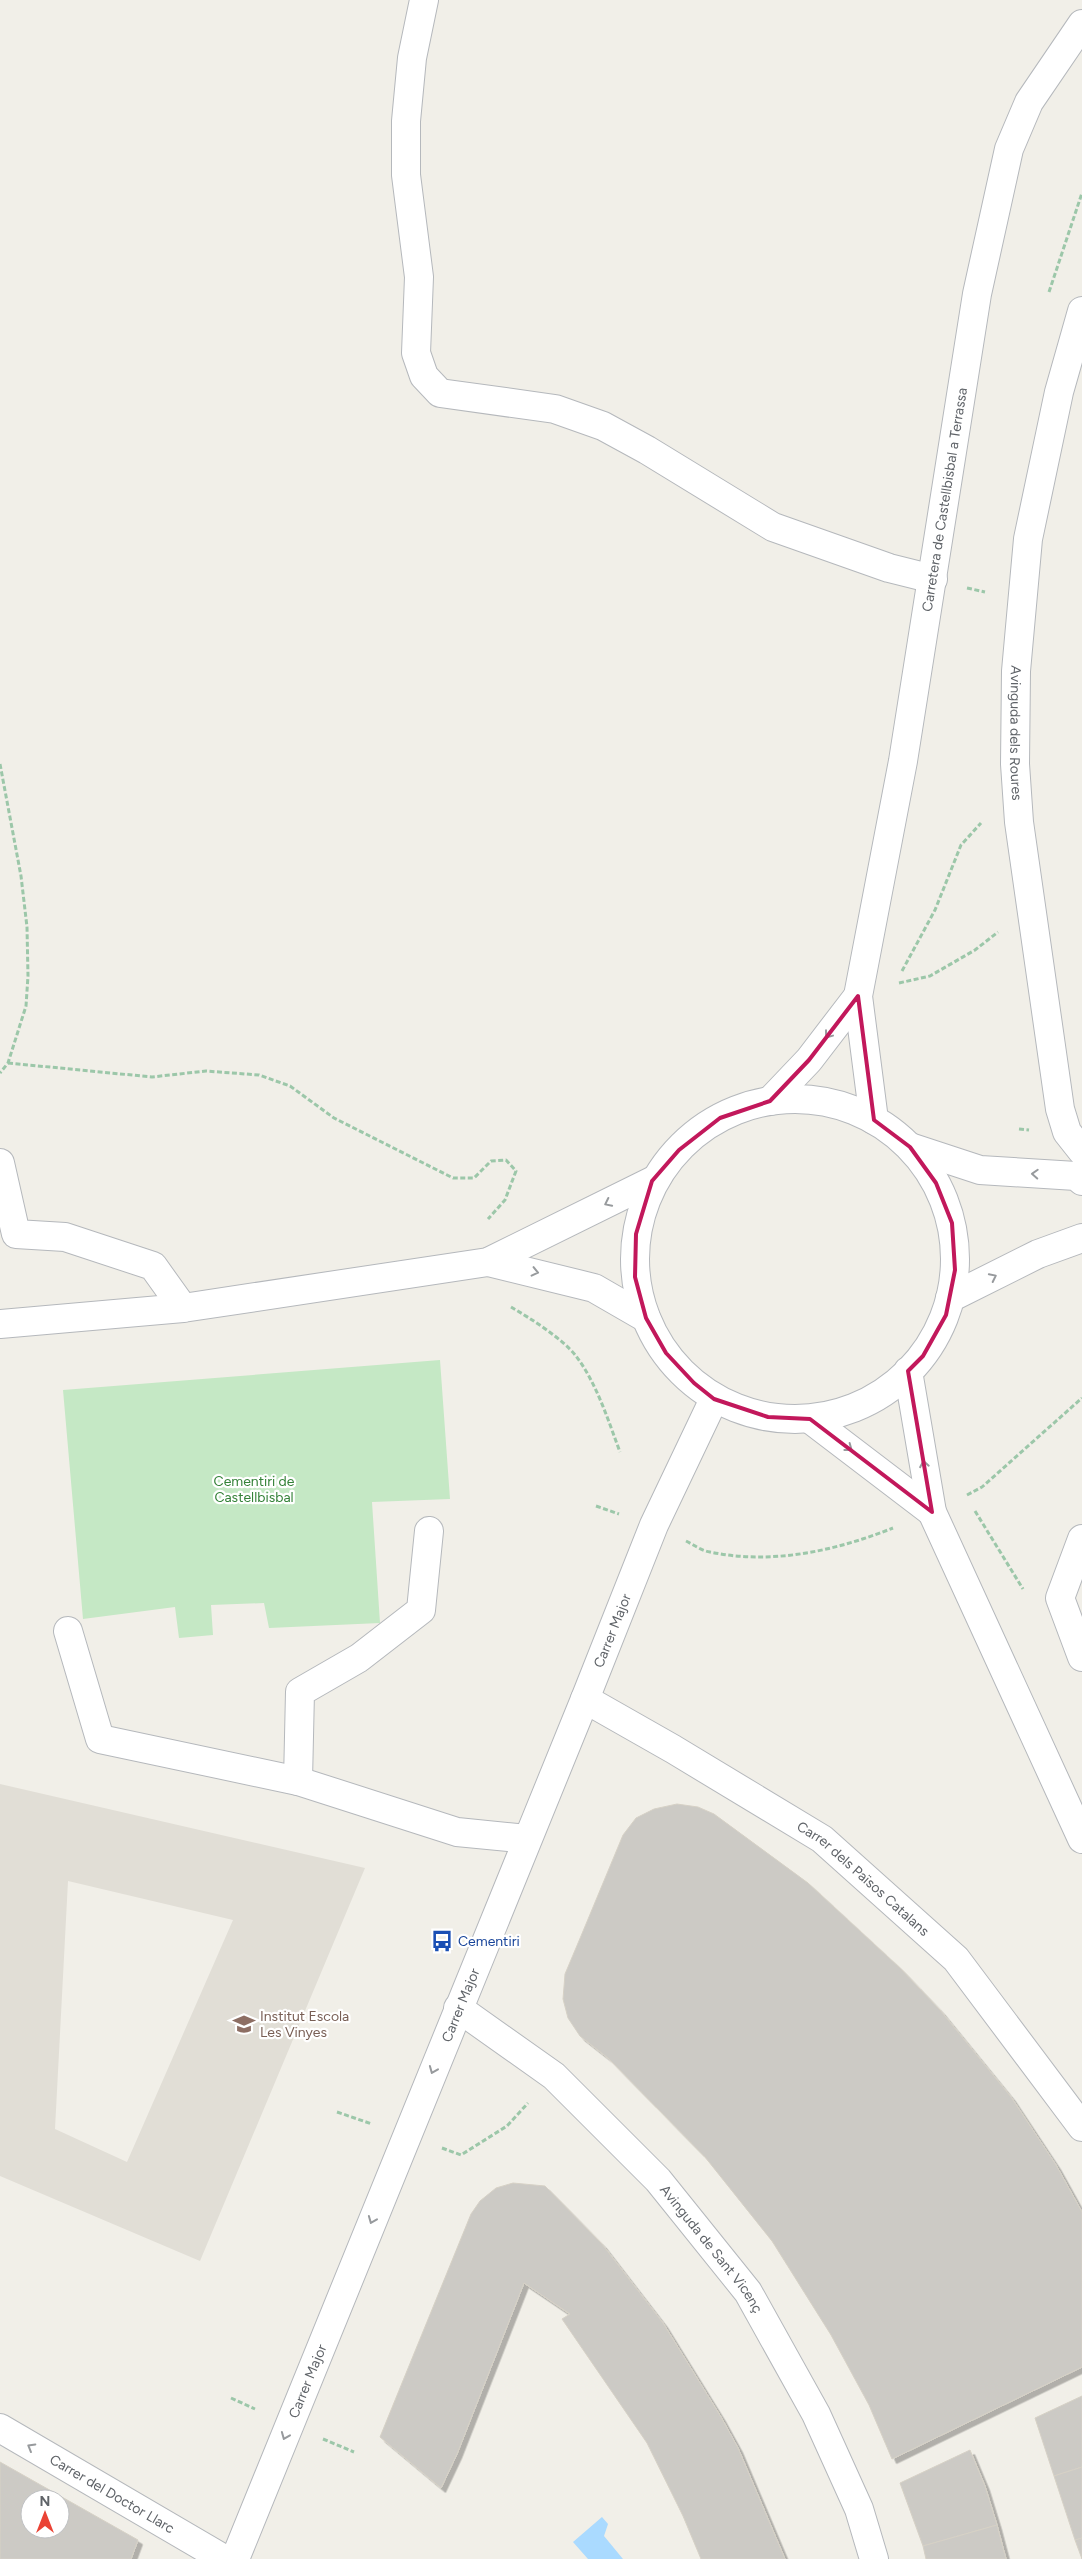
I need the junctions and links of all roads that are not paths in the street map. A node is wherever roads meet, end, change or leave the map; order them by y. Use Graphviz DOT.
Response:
graph roads {
  1 [pos="424,0"];
  2 [pos="1082,24"];
  3 [pos="1082,311"];
  4 [pos="933,579"];
  5 [pos="858,996"];
  6 [pos="770,1101"];
  7 [pos="874,1120"];
  8 [pos="910,1147"];
  9 [pos="1082,1152"];
  10 [pos="0,1164"];
  11 [pos="652,1181"];
  12 [pos="1082,1181"];
  13 [pos="1082,1238"];
  14 [pos="488,1262"];
  15 [pos="950,1298"];
  16 [pos="183,1308"];
  17 [pos="646,1318"];
  18 [pos="0,1324"];
  19 [pos="908,1371"];
  20 [pos="714,1399"];
  21 [pos="810,1419"];
  22 [pos="932,1512"];
  23 [pos="428,1531"];
  24 [pos="1082,1538"];
  25 [pos="68,1630"];
  26 [pos="1082,1656"];
  27 [pos="585,1700"];
  28 [pos="298,1781"];
  29 [pos="527,1839"];
  30 [pos="1082,1839"];
  31 [pos="458,2008"];
  32 [pos="1082,2127"];
  33 [pos="0,2428"];
  34 [pos="224,2559"];
  35 [pos="235,2559"];
  36 [pos="874,2559"];
  1 -- 4 [label="street"];
  2 -- 4 [label="street, Carretera de Castellbisbal a Terrassa"];
  3 -- 9 [label="street, Avinguda dels Roures"];
  4 -- 5 [label="street, Carretera de Castellbisbal a Terrassa"];
  5 -- 6 [label="street, Carretera de Castellbisbal a Terrassa, one-way"];
  5 -- 7 [label="street, Carretera de Castellbisbal a Terrassa"];
  6 -- 7 [label="street"];
  6 -- 11 [label="street"];
  7 -- 8 [label="street"];
  12 -- 8 [label="street, one-way"];
  8 -- 15 [label="street"];
  10 -- 16 [label="street"];
  11 -- 14 [label="street, one-way"];
  11 -- 17 [label="street"];
  15 -- 13 [label="street, one-way"];
  14 -- 16 [label="street"];
  14 -- 17 [label="street, one-way"];
  15 -- 19 [label="street"];
  16 -- 18 [label="street"];
  17 -- 20 [label="street"];
  19 -- 21 [label="street"];
  22 -- 19 [label="street, one-way"];
  20 -- 21 [label="street"];
  20 -- 27 [label="street, Carrer Major"];
  21 -- 22 [label="street, one-way"];
  22 -- 30 [label="street"];
  23 -- 28 [label="street"];
  24 -- 26 [label="street"];
  25 -- 28 [label="street"];
  27 -- 29 [label="street, Carrer Major"];
  27 -- 32 [label="street, Carrer dels Països Catalans"];
  28 -- 29 [label="street"];
  29 -- 31 [label="street, Carrer Major"];
  31 -- 35 [label="street, Carrer Major, one-way"];
  31 -- 36 [label="street, Avinguda de Sant Vicenç"];
  34 -- 33 [label="street, Carrer del Doctor Llarc, one-way"];
}
